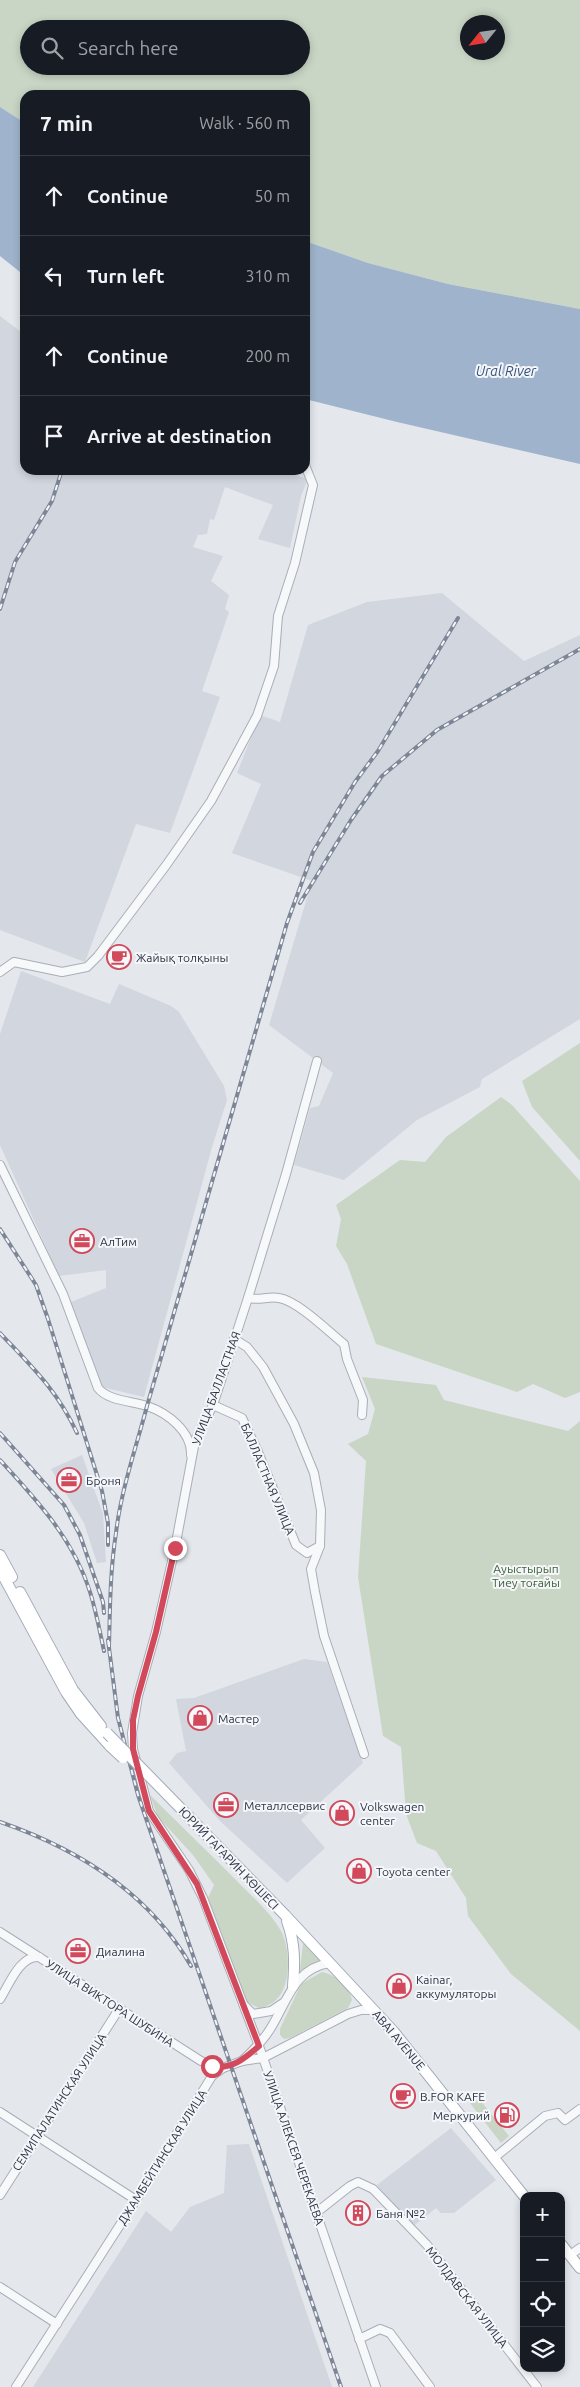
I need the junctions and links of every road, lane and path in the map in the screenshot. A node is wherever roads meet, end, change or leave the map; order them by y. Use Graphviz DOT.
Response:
graph roads {
  1 [pos="309,475"];
  2 [pos="0,972"];
  3 [pos="317,1061"];
  4 [pos="0,1164"];
  5 [pos="248,1298"];
  6 [pos="234,1339"];
  7 [pos="213,1404"];
  8 [pos="362,1415"];
  9 [pos="190,1470"];
  10 [pos="320,1546"];
  11 [pos="0,1555"];
  12 [pos="0,1570"];
  13 [pos="133,1749"];
  14 [pos="364,1754"];
  15 [pos="285,1915"];
  16 [pos="0,1932"];
  17 [pos="39,1957"];
  18 [pos="330,1963"];
  19 [pos="293,1986"];
  20 [pos="0,1999"];
  21 [pos="241,2002"];
  22 [pos="285,2002"];
  23 [pos="119,2009"];
  24 [pos="374,2010"];
  25 [pos="259,2046"];
  26 [pos="262,2058"];
  27 [pos="242,2061"];
  28 [pos="223,2068"];
  29 [pos="580,2109"];
  30 [pos="0,2112"];
  31 [pos="37,2135"];
  32 [pos="494,2158"];
  33 [pos="521,2192"];
  34 [pos="0,2195"];
  35 [pos="136,2200"];
  36 [pos="317,2212"];
  37 [pos="580,2248"];
  38 [pos="565,2249"];
  39 [pos="570,2255"];
  40 [pos="580,2268"];
  41 [pos="0,2287"];
  42 [pos="57,2324"];
  43 [pos="359,2339"];
  44 [pos="16,2387"];
  45 [pos="376,2387"];
  46 [pos="430,2387"];
  47 [pos="537,2387"];
  1 -- 2 [label="street"];
  3 -- 5 [label="street, УЛИЦА БАЛЛАСТНАЯ"];
  4 -- 9 [label="street"];
  5 -- 6 [label="street, УЛИЦА БАЛЛАСТНАЯ"];
  5 -- 8 [label="street"];
  6 -- 7 [label="street, УЛИЦА БАЛЛАСТНАЯ"];
  6 -- 10 [label="street"];
  7 -- 9 [label="street, УЛИЦА БАЛЛАСТНАЯ"];
  7 -- 10 [label="street, БАЛЛАСТНАЯ УЛИЦА"];
  9 -- 13 [label="street, УЛИЦА БАЛЛАСТНАЯ"];
  10 -- 14 [label="street"];
  11 -- 15 [label="main road, ЮРИЙ ГАГАРИН КӨШЕСІ, bridge"];
  12 -- 15 [label="main road, ЮРИЙ ГАГАРИН КӨШЕСІ, bridge"];
  13 -- 21 [label="street, УЛИЦА АЛЕКСЕЯ ЧЕРЕКАЕВА"];
  15 -- 18 [label="main road, ABAI AVENUE"];
  15 -- 19 [label="main road"];
  16 -- 17 [label="street, УЛИЦА ВИКТОРА ШУБИНА"];
  17 -- 20 [label="street"];
  17 -- 23 [label="street, УЛИЦА ВИКТОРА ШУБИНА"];
  18 -- 19 [label="street"];
  18 -- 24 [label="main road, ABAI AVENUE"];
  19 -- 22 [label="street"];
  21 -- 22 [label="street"];
  21 -- 25 [label="street, УЛИЦА АЛЕКСЕЯ ЧЕРЕКАЕВА"];
  22 -- 25 [label="street"];
  23 -- 28 [label="street, УЛИЦА ВИКТОРА ШУБИНА"];
  23 -- 31 [label="street, СЕМИПАЛАТИНСКАЯ УЛИЦА"];
  24 -- 26 [label="street, ДЖАМБЕЙТИНСКАЯ УЛИЦА"];
  24 -- 32 [label="main road, ABAI AVENUE"];
  25 -- 26 [label="street, УЛИЦА АЛЕКСЕЯ ЧЕРЕКАЕВА"];
  25 -- 27 [label="street"];
  26 -- 27 [label="street, ДЖАМБЕЙТИНСКАЯ УЛИЦА"];
  26 -- 36 [label="street, УЛИЦА АЛЕКСЕЯ ЧЕРЕКАЕВА"];
  27 -- 28 [label="street, ДЖАМБЕЙТИНСКАЯ УЛИЦА"];
  28 -- 35 [label="street, ДЖАМБЕЙТИНСКАЯ УЛИЦА"];
  29 -- 32 [label="street"];
  30 -- 31 [label="street"];
  31 -- 34 [label="street, СЕМИПАЛАТИНСКАЯ УЛИЦА"];
  31 -- 35 [label="street"];
  32 -- 33 [label="main road, ABAI AVENUE"];
  35 -- 42 [label="street, ДЖАМБЕЙТИНСКАЯ УЛИЦА"];
  36 -- 43 [label="street, УЛИЦА АЛЕКСЕЯ ЧЕРЕКАЕВА"];
  36 -- 47 [label="street, МОЛДАВСКАЯ УЛИЦА"];
  37 -- 39 [label="street"];
  38 -- 39 [label="main road"];
  39 -- 40 [label="main road"];
  41 -- 42 [label="street"];
  42 -- 44 [label="street, ДЖАМБЕЙТИНСКАЯ УЛИЦА"];
  43 -- 45 [label="street, УЛИЦА АЛЕКСЕЯ ЧЕРЕКАЕВА"];
  43 -- 46 [label="street"];
}
